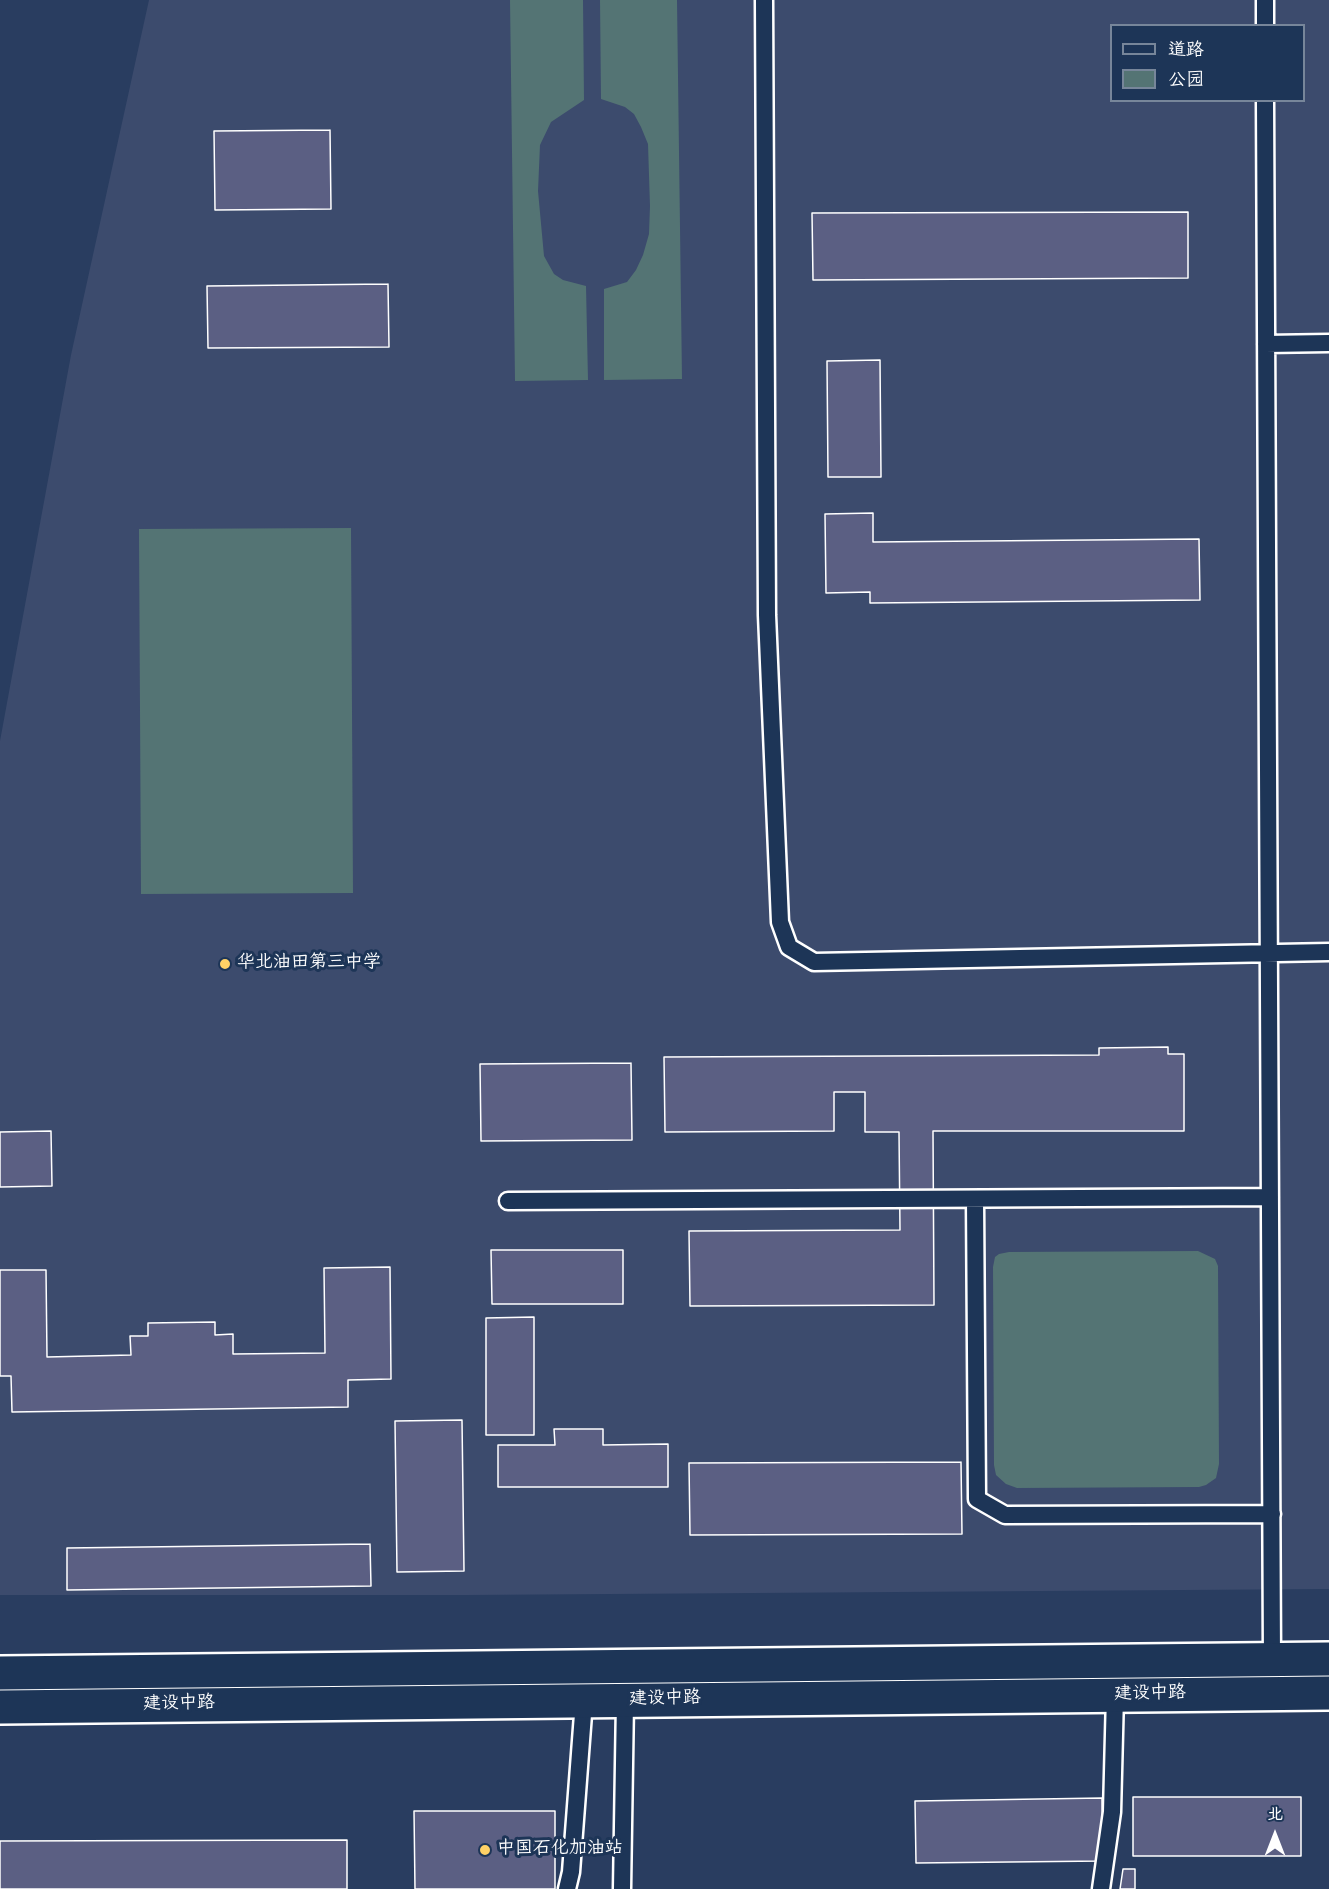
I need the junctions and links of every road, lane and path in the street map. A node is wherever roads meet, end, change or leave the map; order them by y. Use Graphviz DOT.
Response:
graph roads {
  1 [pos="764,0"];
  2 [pos="1265,0"];
  3 [pos="1265,24"];
  4 [pos="1265,102"];
  5 [pos="1329,343"];
  6 [pos="1266,344"];
  7 [pos="1269,952"];
  8 [pos="1329,952"];
  9 [pos="1270,1197"];
  10 [pos="975,1199"];
  11 [pos="508,1201"];
  12 [pos="1272,1514"];
  13 [pos="1272,1659"];
  14 [pos="1329,1659"];
  15 [pos="0,1673"];
  16 [pos="1329,1693"];
  17 [pos="1115,1695"];
  18 [pos="584,1701"];
  19 [pos="625,1701"];
  20 [pos="0,1707"];
  21 [pos="567,1889"];
  22 [pos="622,1889"];
  23 [pos="1101,1889"];
  1 -- 7 [label="lane"];
  2 -- 3 [label="lane"];
  4 -- 6 [label="lane"];
  5 -- 6 [label="lane"];
  6 -- 7 [label="lane"];
  7 -- 8 [label="lane"];
  7 -- 9 [label="lane"];
  9 -- 10 [label="lane"];
  9 -- 12 [label="lane"];
  10 -- 11 [label="lane"];
  10 -- 12 [label="lane"];
  12 -- 13 [label="lane"];
  13 -- 14 [label="main road, 建设中路"];
  13 -- 15 [label="main road, 建设中路"];
  16 -- 17 [label="main road, 建设中路"];
  17 -- 19 [label="main road, 建设中路"];
  17 -- 23 [label="lane"];
  18 -- 19 [label="main road, 建设中路"];
  18 -- 20 [label="main road, 建设中路"];
  18 -- 21 [label="lane"];
  19 -- 22 [label="lane"];
}
